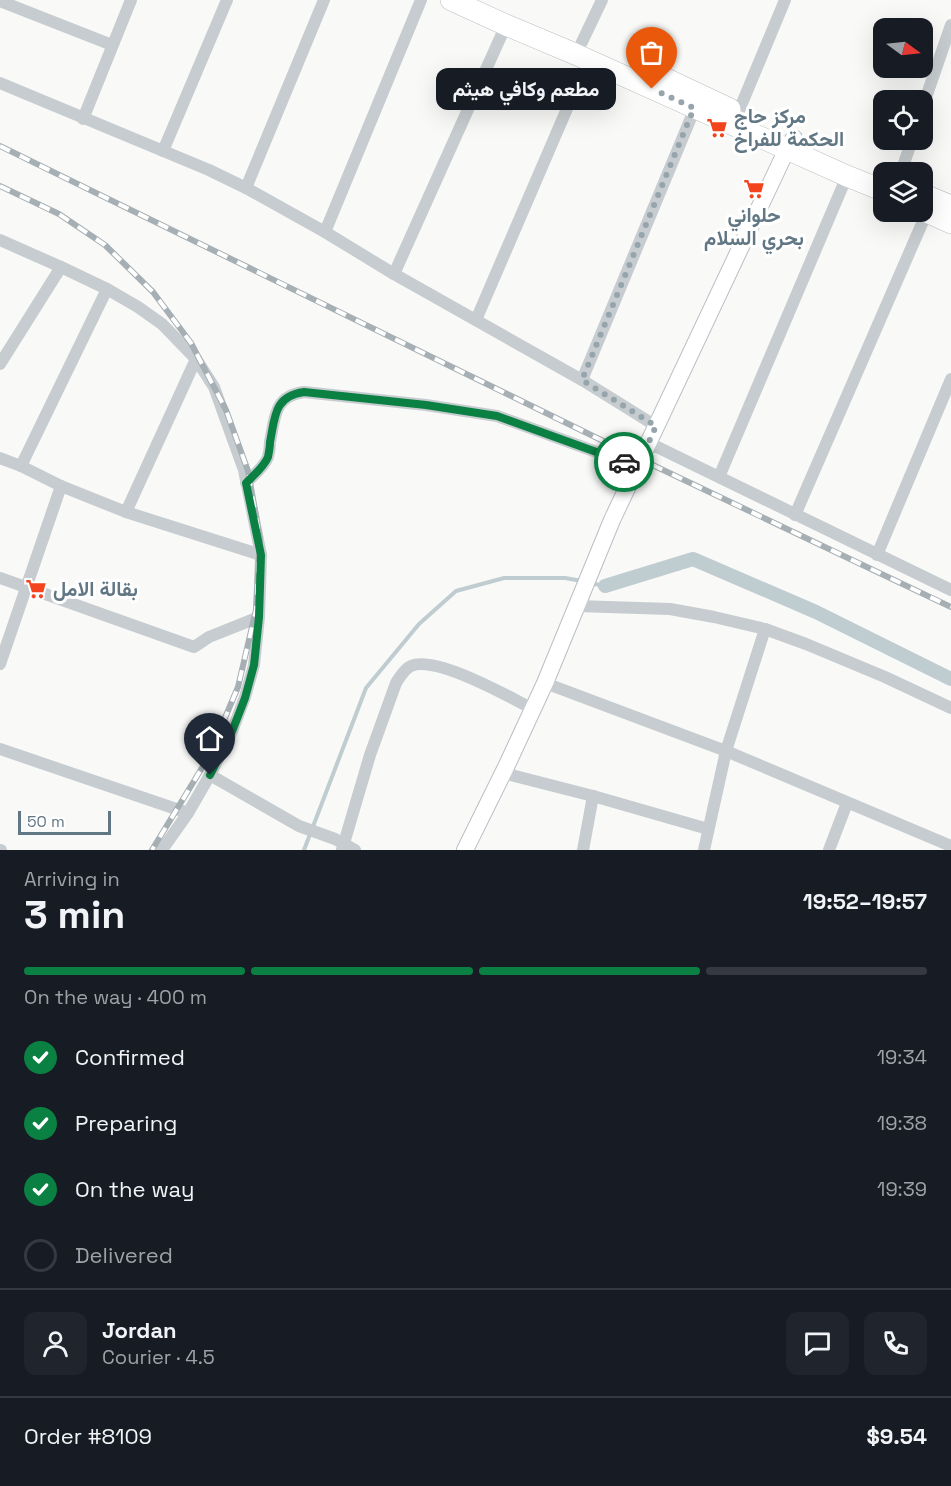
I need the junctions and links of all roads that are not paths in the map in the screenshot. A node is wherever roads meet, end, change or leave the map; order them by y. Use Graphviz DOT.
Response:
graph roads {
  1 [pos="131,0"];
  2 [pos="227,0"];
  3 [pos="324,0"];
  4 [pos="421,0"];
  5 [pos="451,0"];
  6 [pos="485,0"];
  7 [pos="602,0"];
  8 [pos="785,0"];
  9 [pos="0,1"];
  10 [pos="506,25"];
  11 [pos="951,26"];
  12 [pos="112,45"];
  13 [pos="585,51"];
  14 [pos="0,83"];
  15 [pos="929,90"];
  16 [pos="694,108"];
  17 [pos="738,112"];
  18 [pos="83,119"];
  19 [pos="791,143"];
  20 [pos="163,151"];
  21 [pos="873,173"];
  22 [pos="847,176"];
  23 [pos="873,187"];
  24 [pos="246,188"];
  25 [pos="933,205"];
  26 [pos="951,206"];
  27 [pos="933,211"];
  28 [pos="917,222"];
  29 [pos="951,223"];
  30 [pos="325,231"];
  31 [pos="0,240"];
  32 [pos="61,267"];
  33 [pos="394,274"];
  34 [pos="107,289"];
  35 [pos="476,320"];
  36 [pos="196,359"];
  37 [pos="0,364"];
  38 [pos="951,379"];
  39 [pos="582,380"];
  40 [pos="656,426"];
  41 [pos="649,443"];
  42 [pos="0,458"];
  43 [pos="21,466"];
  44 [pos="638,466"];
  45 [pos="719,477"];
  46 [pos="246,483"];
  47 [pos="61,486"];
  48 [pos="126,512"];
  49 [pos="795,515"];
  50 [pos="261,555"];
  51 [pos="877,555"];
  52 [pos="0,578"];
  53 [pos="26,588"];
  54 [pos="951,590"];
  55 [pos="580,599"];
  56 [pos="259,617"];
  57 [pos="765,630"];
  58 [pos="0,664"];
  59 [pos="545,683"];
  60 [pos="951,708"];
  61 [pos="533,709"];
  62 [pos="0,749"];
  63 [pos="726,751"];
  64 [pos="503,773"];
  65 [pos="210,775"];
  66 [pos="593,796"];
  67 [pos="847,803"];
  68 [pos="188,813"];
  69 [pos="708,829"];
  70 [pos="937,845"];
  71 [pos="344,846"];
  72 [pos="951,846"];
  73 [pos="162,850"];
  74 [pos="465,850"];
  75 [pos="583,850"];
  76 [pos="704,850"];
  77 [pos="829,850"];
  1 -- 12 [label="street"];
  2 -- 20 [label="street"];
  3 -- 24 [label="street"];
  4 -- 30 [label="street"];
  5 -- 10 [label="highway"];
  6 -- 13 [label="highway"];
  7 -- 13 [label="street"];
  8 -- 17 [label="street"];
  9 -- 12 [label="street"];
  10 -- 13 [label="highway"];
  10 -- 33 [label="street"];
  11 -- 15 [label="street"];
  12 -- 18 [label="street"];
  13 -- 16 [label="highway"];
  13 -- 17 [label="highway"];
  13 -- 35 [label="street"];
  14 -- 18 [label="street"];
  16 -- 19 [label="highway"];
  16 -- 39 [label="street"];
  17 -- 19 [label="highway"];
  18 -- 20 [label="street"];
  19 -- 21 [label="highway"];
  19 -- 22 [label="highway"];
  19 -- 40 [label="street"];
  20 -- 24 [label="street"];
  22 -- 23 [label="highway"];
  22 -- 45 [label="street"];
  24 -- 30 [label="street"];
  25 -- 26 [label="highway"];
  27 -- 29 [label="highway"];
  28 -- 49 [label="street"];
  30 -- 33 [label="street"];
  31 -- 32 [label="street"];
  32 -- 34 [label="street"];
  32 -- 37 [label="street"];
  33 -- 35 [label="street"];
  34 -- 36 [label="street"];
  34 -- 43 [label="street"];
  35 -- 39 [label="street"];
  36 -- 46 [label="street"];
  36 -- 48 [label="street"];
  38 -- 51 [label="street"];
  39 -- 40 [label="street"];
  40 -- 41 [label="street"];
  41 -- 44 [label="street"];
  41 -- 45 [label="street"];
  42 -- 43 [label="street"];
  43 -- 47 [label="street"];
  44 -- 46 [label="street"];
  44 -- 55 [label="street"];
  45 -- 49 [label="street"];
  46 -- 50 [label="street"];
  47 -- 48 [label="street"];
  47 -- 53 [label="street"];
  48 -- 50 [label="street"];
  49 -- 51 [label="street"];
  50 -- 56 [label="street"];
  51 -- 54 [label="street"];
  52 -- 53 [label="street"];
  53 -- 56 [label="street"];
  53 -- 58 [label="street"];
  55 -- 57 [label="street"];
  55 -- 59 [label="street"];
  56 -- 65 [label="street"];
  57 -- 60 [label="street"];
  57 -- 63 [label="street"];
  59 -- 61 [label="street"];
  59 -- 63 [label="street"];
  61 -- 64 [label="street"];
  61 -- 71 [label="street"];
  62 -- 68 [label="street"];
  63 -- 67 [label="street"];
  63 -- 69 [label="street"];
  64 -- 66 [label="street"];
  64 -- 74 [label="street"];
  65 -- 68 [label="street"];
  65 -- 71 [label="street"];
  66 -- 69 [label="street"];
  66 -- 75 [label="street"];
  67 -- 70 [label="street"];
  67 -- 77 [label="street"];
  68 -- 73 [label="street"];
  69 -- 76 [label="street"];
  70 -- 72 [label="street"];
}
